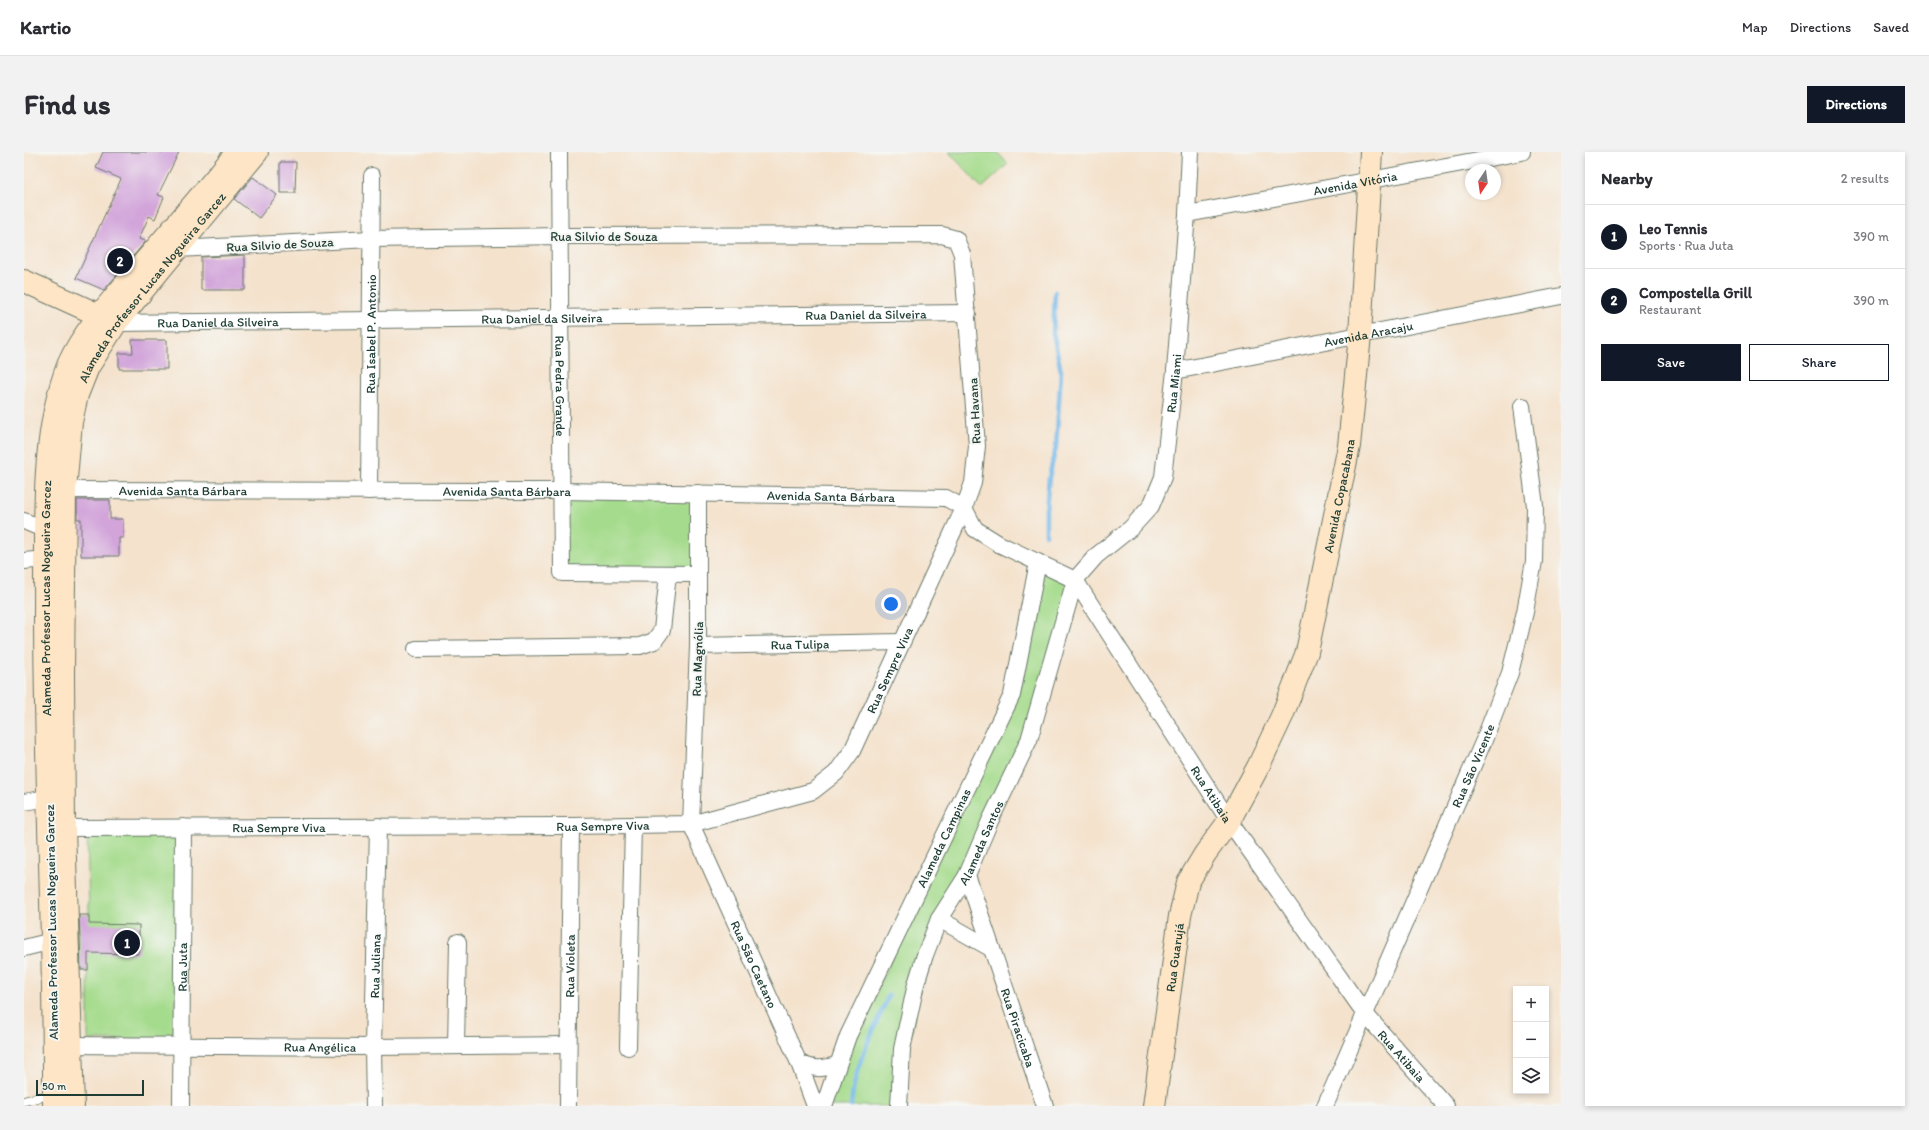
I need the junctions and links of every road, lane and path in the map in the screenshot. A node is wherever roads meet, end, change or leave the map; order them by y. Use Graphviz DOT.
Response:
graph roads {
  1 [pos="237,152"];
  2 [pos="257,152"];
  3 [pos="559,152"];
  4 [pos="1190,152"];
  5 [pos="1371,152"];
  6 [pos="1522,152"];
  7 [pos="372,176"];
  8 [pos="1369,181"];
  9 [pos="1187,214"];
  10 [pos="561,236"];
  11 [pos="371,238"];
  12 [pos="177,249"];
  13 [pos="24,281"];
  14 [pos="1561,296"];
  15 [pos="968,313"];
  16 [pos="561,318"];
  17 [pos="108,319"];
  18 [pos="370,320"];
  19 [pos="1360,335"];
  20 [pos="1175,370"];
  21 [pos="1522,406"];
  22 [pos="56,490"];
  23 [pos="369,491"];
  24 [pos="562,491"];
  25 [pos="698,493"];
  26 [pos="964,508"];
  27 [pos="24,521"];
  28 [pos="45,530"];
  29 [pos="46,559"];
  30 [pos="24,561"];
  31 [pos="1038,562"];
  32 [pos="668,574"];
  33 [pos="698,574"];
  34 [pos="1075,580"];
  35 [pos="902,642"];
  36 [pos="698,646"];
  37 [pos="416,649"];
  38 [pos="56,796"];
  39 [pos="24,802"];
  40 [pos="1229,821"];
  41 [pos="691,824"];
  42 [pos="633,825"];
  43 [pos="378,826"];
  44 [pos="570,826"];
  45 [pos="183,827"];
  46 [pos="64,828"];
  47 [pos="967,875"];
  48 [pos="939,919"];
  49 [pos="52,941"];
  50 [pos="458,942"];
  51 [pos="24,948"];
  52 [pos="992,949"];
  53 [pos="1366,1015"];
  54 [pos="62,1045"];
  55 [pos="568,1045"];
  56 [pos="182,1046"];
  57 [pos="456,1046"];
  58 [pos="373,1047"];
  59 [pos="628,1047"];
  60 [pos="799,1063"];
  61 [pos="837,1065"];
  62 [pos="54,1100"];
  63 [pos="24,1101"];
  64 [pos="73,1106"];
  65 [pos="181,1106"];
  66 [pos="374,1106"];
  67 [pos="568,1106"];
  68 [pos="814,1106"];
  69 [pos="824,1106"];
  70 [pos="899,1106"];
  71 [pos="1045,1106"];
  72 [pos="1154,1106"];
  73 [pos="1325,1106"];
  74 [pos="1446,1106"];
  1 -- 17 [label="main road, Alameda Professor Lucas Nogueira Garcez"];
  2 -- 12 [label="main road, Alameda Professor Lucas Nogueira Garcez"];
  3 -- 10 [label="street, Rua Pedra Grande"];
  4 -- 9 [label="street, Rua Miami"];
  5 -- 8 [label="main road, Avenida Copacabana"];
  6 -- 8 [label="street, Avenida Vitória"];
  7 -- 11 [label="street, Rua Isabel P. Antonio"];
  8 -- 9 [label="street, Avenida Vitória"];
  8 -- 19 [label="main road, Avenida Copacabana"];
  9 -- 20 [label="street, Rua Miami"];
  10 -- 11 [label="street, Rua Silvio de Souza"];
  10 -- 15 [label="street, Rua Silvio de Souza"];
  10 -- 16 [label="street, Rua Pedra Grande"];
  11 -- 12 [label="street, Rua Silvio de Souza"];
  11 -- 18 [label="street, Rua Isabel P. Antonio"];
  12 -- 17 [label="main road, Alameda Professor Lucas Nogueira Garcez"];
  13 -- 17 [label="main road"];
  14 -- 19 [label="street, Avenida Aracaju"];
  15 -- 16 [label="street, Rua Daniel da Silveira"];
  15 -- 26 [label="street, Rua Havana"];
  16 -- 18 [label="street, Rua Daniel da Silveira"];
  16 -- 24 [label="street, Rua Pedra Grande"];
  17 -- 18 [label="street, Rua Daniel da Silveira"];
  17 -- 22 [label="main road, Alameda Professor Lucas Nogueira Garcez"];
  18 -- 23 [label="street, Rua Isabel P. Antonio"];
  19 -- 20 [label="street, Avenida Aracaju"];
  19 -- 40 [label="main road, Avenida Copacabana"];
  20 -- 34 [label="street, Rua Miami"];
  21 -- 53 [label="street, Rua São Vicente"];
  22 -- 23 [label="street, Avenida Santa Bárbara"];
  22 -- 28 [label="main road, Alameda Professor Lucas Nogueira Garcez"];
  22 -- 38 [label="main road, Alameda Professor Lucas Nogueira Garcez"];
  23 -- 24 [label="street, Avenida Santa Bárbara"];
  24 -- 25 [label="street, Avenida Santa Bárbara"];
  24 -- 32 [label="street, Rua Pedra Grande"];
  25 -- 26 [label="street, Avenida Santa Bárbara"];
  25 -- 33 [label="street, Rua Magnólia"];
  26 -- 31 [label="street"];
  26 -- 35 [label="street, Rua Sempre Viva"];
  27 -- 28 [label="street"];
  28 -- 29 [label="main road, Alameda Professor Lucas Nogueira Garcez"];
  29 -- 30 [label="street"];
  29 -- 38 [label="main road, Alameda Professor Lucas Nogueira Garcez"];
  31 -- 34 [label="street"];
  31 -- 61 [label="street, Alameda Campinas"];
  32 -- 33 [label="street"];
  32 -- 37 [label="street"];
  33 -- 36 [label="street, Rua Magnólia"];
  34 -- 40 [label="street, Rua Atibaia"];
  34 -- 47 [label="street, Alameda Santos"];
  35 -- 36 [label="street, Rua Tulipa"];
  35 -- 41 [label="street, Rua Sempre Viva"];
  36 -- 41 [label="street, Rua Magnólia"];
  38 -- 39 [label="street"];
  38 -- 46 [label="main road, Alameda Professor Lucas Nogueira Garcez"];
  38 -- 49 [label="main road, Alameda Professor Lucas Nogueira Garcez"];
  40 -- 53 [label="street, Rua Atibaia"];
  40 -- 72 [label="main road, Rua Guarujá"];
  41 -- 42 [label="street, Rua Sempre Viva"];
  41 -- 60 [label="street, Rua São Caetano"];
  42 -- 44 [label="street, Rua Sempre Viva"];
  42 -- 59 [label="street"];
  43 -- 44 [label="street, Rua Sempre Viva"];
  43 -- 45 [label="street, Rua Sempre Viva"];
  43 -- 58 [label="street, Rua Juliana"];
  44 -- 55 [label="street, Rua Violeta"];
  45 -- 46 [label="street, Rua Sempre Viva"];
  45 -- 56 [label="street, Rua Juta"];
  46 -- 54 [label="main road, Alameda Professor Lucas Nogueira Garcez"];
  47 -- 48 [label="street, Alameda Santos"];
  47 -- 52 [label="street, Rua Piracicaba"];
  48 -- 52 [label="street"];
  48 -- 70 [label="street, Alameda Santos"];
  49 -- 51 [label="street"];
  49 -- 54 [label="main road, Alameda Professor Lucas Nogueira Garcez"];
  50 -- 57 [label="street"];
  52 -- 71 [label="street, Rua Piracicaba"];
  53 -- 73 [label="street, Rua São Vicente"];
  53 -- 74 [label="street, Rua Atibaia"];
  54 -- 56 [label="street, Rua Angélica"];
  54 -- 62 [label="main road, Alameda Professor Lucas Nogueira Garcez"];
  54 -- 64 [label="main road, Alameda Professor Lucas Nogueira Garcez"];
  55 -- 57 [label="street, Rua Angélica"];
  55 -- 67 [label="street, Rua Violeta"];
  56 -- 58 [label="street, Rua Angélica"];
  56 -- 65 [label="street, Rua Juta"];
  57 -- 58 [label="street, Rua Angélica"];
  58 -- 66 [label="street, Rua Juliana"];
  60 -- 61 [label="street"];
  60 -- 68 [label="street, Rua São Caetano"];
  61 -- 69 [label="street, Alameda Campinas"];
  62 -- 63 [label="lane"];
}
